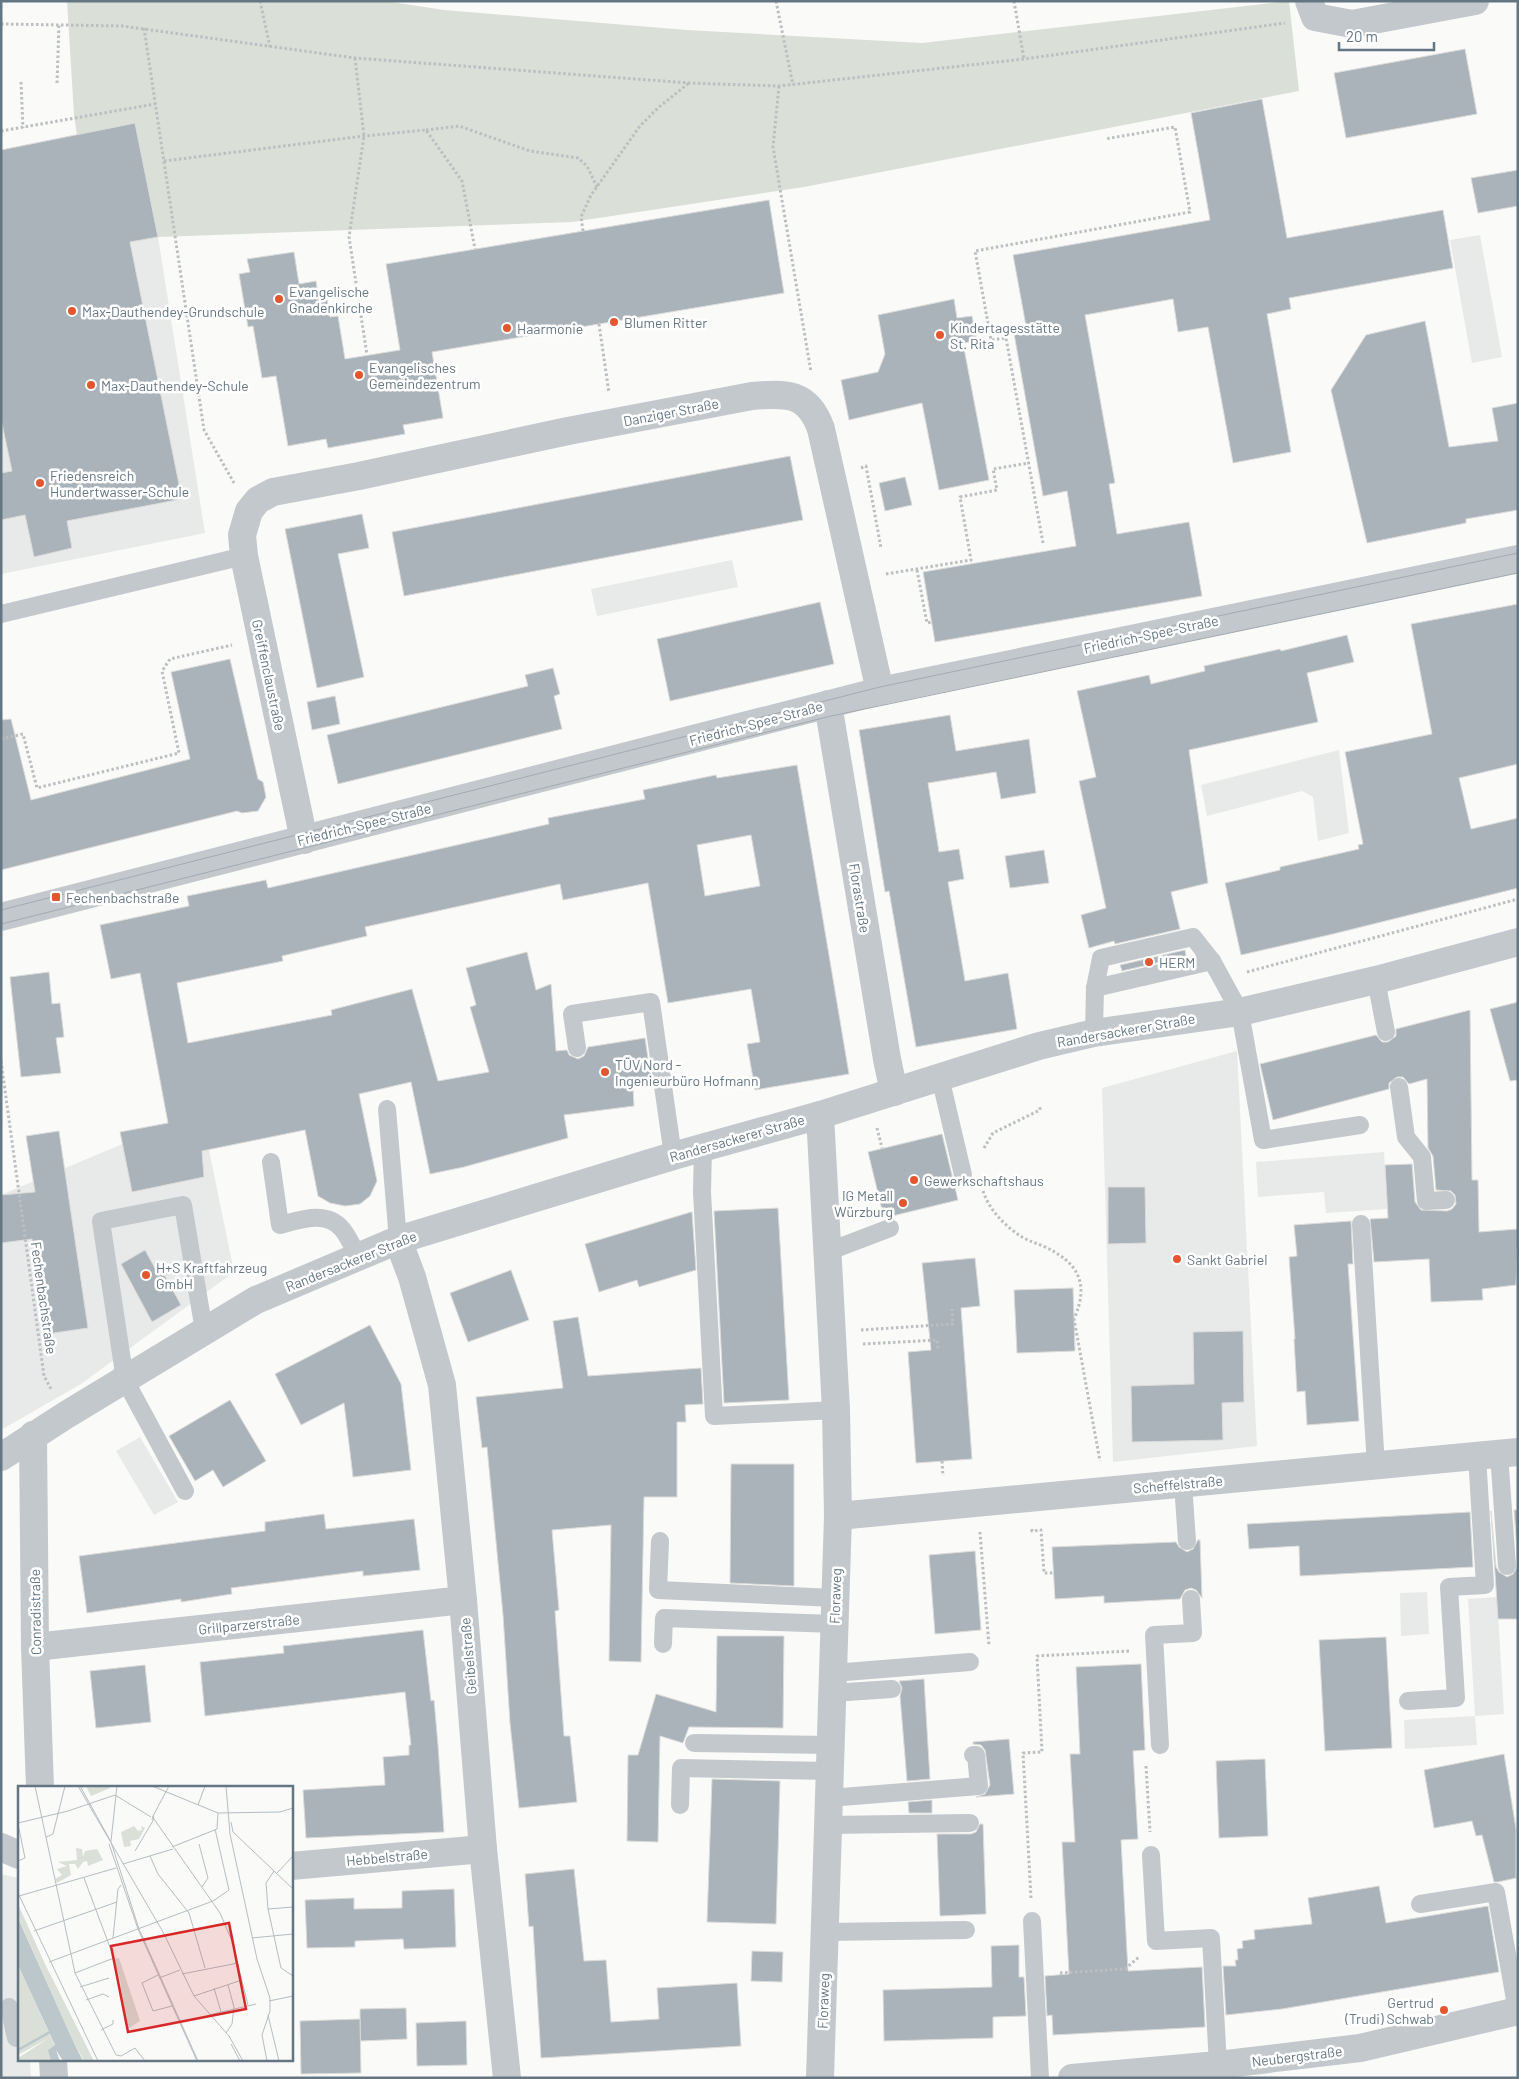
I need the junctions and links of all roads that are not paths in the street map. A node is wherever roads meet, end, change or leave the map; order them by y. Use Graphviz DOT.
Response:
graph roads {
  1 [pos="1475,1"];
  2 [pos="1312,9"];
  3 [pos="249,511"];
  4 [pos="244,556"];
  5 [pos="1518,559"];
  6 [pos="1,614"];
  7 [pos="880,691"];
  8 [pos="828,704"];
  9 [pos="304,840"];
  10 [pos="1,917"];
  11 [pos="1518,942"];
  12 [pos="1212,961"];
  13 [pos="1376,980"];
  14 [pos="1095,988"];
  15 [pos="1240,1012"];
  16 [pos="1386,1032"];
  17 [pos="1094,1033"];
  18 [pos="577,1048"];
  19 [pos="940,1077"];
  20 [pos="1399,1087"];
  21 [pos="894,1092"];
  22 [pos="387,1109"];
  23 [pos="820,1115"];
  24 [pos="1360,1124"];
  25 [pos="703,1147"];
  26 [pos="673,1156"];
  27 [pos="271,1162"];
  28 [pos="963,1175"];
  29 [pos="1446,1200"];
  30 [pos="1361,1224"];
  31 [pos="890,1228"];
  32 [pos="398,1240"];
  33 [pos="828,1252"];
  34 [pos="358,1257"];
  35 [pos="204,1331"];
  36 [pos="125,1380"];
  37 [pos="836,1410"];
  38 [pos="33,1435"];
  39 [pos="1498,1454"];
  40 [pos="1,1457"];
  41 [pos="1376,1466"];
  42 [pos="1183,1484"];
  43 [pos="185,1492"];
  44 [pos="838,1516"];
  45 [pos="660,1541"];
  46 [pos="1187,1541"];
  47 [pos="1507,1566"];
  48 [pos="1191,1599"];
  49 [pos="463,1600"];
  50 [pos="835,1611"];
  51 [pos="663,1644"];
  52 [pos="35,1647"];
  53 [pos="970,1662"];
  54 [pos="833,1683"];
  55 [pos="892,1689"];
  56 [pos="1408,1701"];
  57 [pos="694,1743"];
  58 [pos="1160,1746"];
  59 [pos="973,1755"];
  60 [pos="830,1758"];
  61 [pos="40,1786"];
  62 [pos="829,1798"];
  63 [pos="680,1805"];
  64 [pos="970,1823"];
  65 [pos="828,1825"];
  66 [pos="1,1847"];
  67 [pos="483,1849"];
  68 [pos="18,1855"];
  69 [pos="1151,1855"];
  70 [pos="292,1866"];
  71 [pos="1420,1904"];
  72 [pos="1032,1921"];
  73 [pos="966,1930"];
  74 [pos="825,1932"];
  75 [pos="9,2007"];
  76 [pos="1518,2011"];
  77 [pos="18,2037"];
  78 [pos="53,2062"];
  79 [pos="1218,2065"];
  80 [pos="54,2078"];
  81 [pos="507,2078"];
  82 [pos="820,2078"];
  83 [pos="1040,2078"];
  84 [pos="1072,2078"];
  1 -- 2 [label="street"];
  3 -- 4 [label="street, Greiffenclaustraße"];
  3 -- 7 [label="street, Danziger Straße"];
  4 -- 6 [label="lane"];
  4 -- 9 [label="street, Greiffenclaustraße"];
  5 -- 7 [label="street, Friedrich-Spee-Straße"];
  7 -- 8 [label="street, Friedrich-Spee-Straße"];
  8 -- 9 [label="street, Friedrich-Spee-Straße"];
  8 -- 21 [label="street, Florastraße"];
  9 -- 10 [label="street, Friedrich-Spee-Straße"];
  11 -- 13 [label="street, Randersackerer Straße"];
  12 -- 14 [label="lane"];
  12 -- 14 [label="lane"];
  12 -- 15 [label="lane"];
  13 -- 15 [label="street, Randersackerer Straße"];
  13 -- 16 [label="lane"];
  14 -- 17 [label="lane"];
  15 -- 17 [label="street, Randersackerer Straße"];
  15 -- 24 [label="lane"];
  17 -- 19 [label="street, Randersackerer Straße"];
  18 -- 26 [label="lane"];
  19 -- 21 [label="street, Randersackerer Straße"];
  19 -- 28 [label="lane"];
  20 -- 29 [label="lane"];
  21 -- 23 [label="street, Randersackerer Straße"];
  22 -- 32 [label="lane"];
  23 -- 25 [label="street, Randersackerer Straße"];
  23 -- 33 [label="street, Floraweg"];
  25 -- 26 [label="street, Randersackerer Straße"];
  25 -- 37 [label="lane"];
  26 -- 32 [label="street, Randersackerer Straße"];
  27 -- 34 [label="lane"];
  30 -- 41 [label="lane"];
  31 -- 33 [label="lane"];
  32 -- 34 [label="street, Randersackerer Straße"];
  32 -- 49 [label="street, Geibelstraße"];
  33 -- 37 [label="street, Floraweg"];
  34 -- 35 [label="street, Randersackerer Straße"];
  35 -- 36 [label="street, Randersackerer Straße"];
  35 -- 36 [label="lane"];
  36 -- 38 [label="street, Randersackerer Straße"];
  36 -- 43 [label="lane"];
  37 -- 44 [label="street, Floraweg"];
  38 -- 40 [label="street, Randersackerer Straße"];
  38 -- 52 [label="street, Conradistraße"];
  39 -- 41 [label="street, Scheffelstraße"];
  39 -- 47 [label="lane"];
  39 -- 56 [label="lane"];
  41 -- 42 [label="street, Scheffelstraße"];
  42 -- 44 [label="street, Scheffelstraße"];
  42 -- 46 [label="lane"];
  44 -- 50 [label="street, Floraweg"];
  45 -- 50 [label="lane"];
  48 -- 58 [label="lane"];
  49 -- 52 [label="street, Grillparzerstraße"];
  49 -- 67 [label="street, Geibelstraße"];
  50 -- 51 [label="lane"];
  50 -- 54 [label="street, Floraweg"];
  52 -- 61 [label="street, Conradistraße"];
  53 -- 54 [label="lane"];
  54 -- 55 [label="lane"];
  54 -- 60 [label="street, Floraweg"];
  57 -- 60 [label="lane"];
  59 -- 62 [label="lane"];
  60 -- 62 [label="street, Floraweg"];
  60 -- 63 [label="lane"];
  62 -- 65 [label="street, Floraweg"];
  64 -- 65 [label="lane"];
  65 -- 74 [label="street, Floraweg"];
  66 -- 68 [label="street"];
  67 -- 70 [label="street, Hebbelstraße"];
  67 -- 81 [label="street, Geibelstraße"];
  69 -- 79 [label="lane"];
  71 -- 76 [label="lane"];
  72 -- 83 [label="lane"];
  73 -- 74 [label="lane"];
  74 -- 82 [label="street, Floraweg"];
  75 -- 77 [label="lane"];
  76 -- 79 [label="street, Neubergstraße"];
  78 -- 80 [label="street"];
  79 -- 84 [label="street, Neubergstraße"];
}
